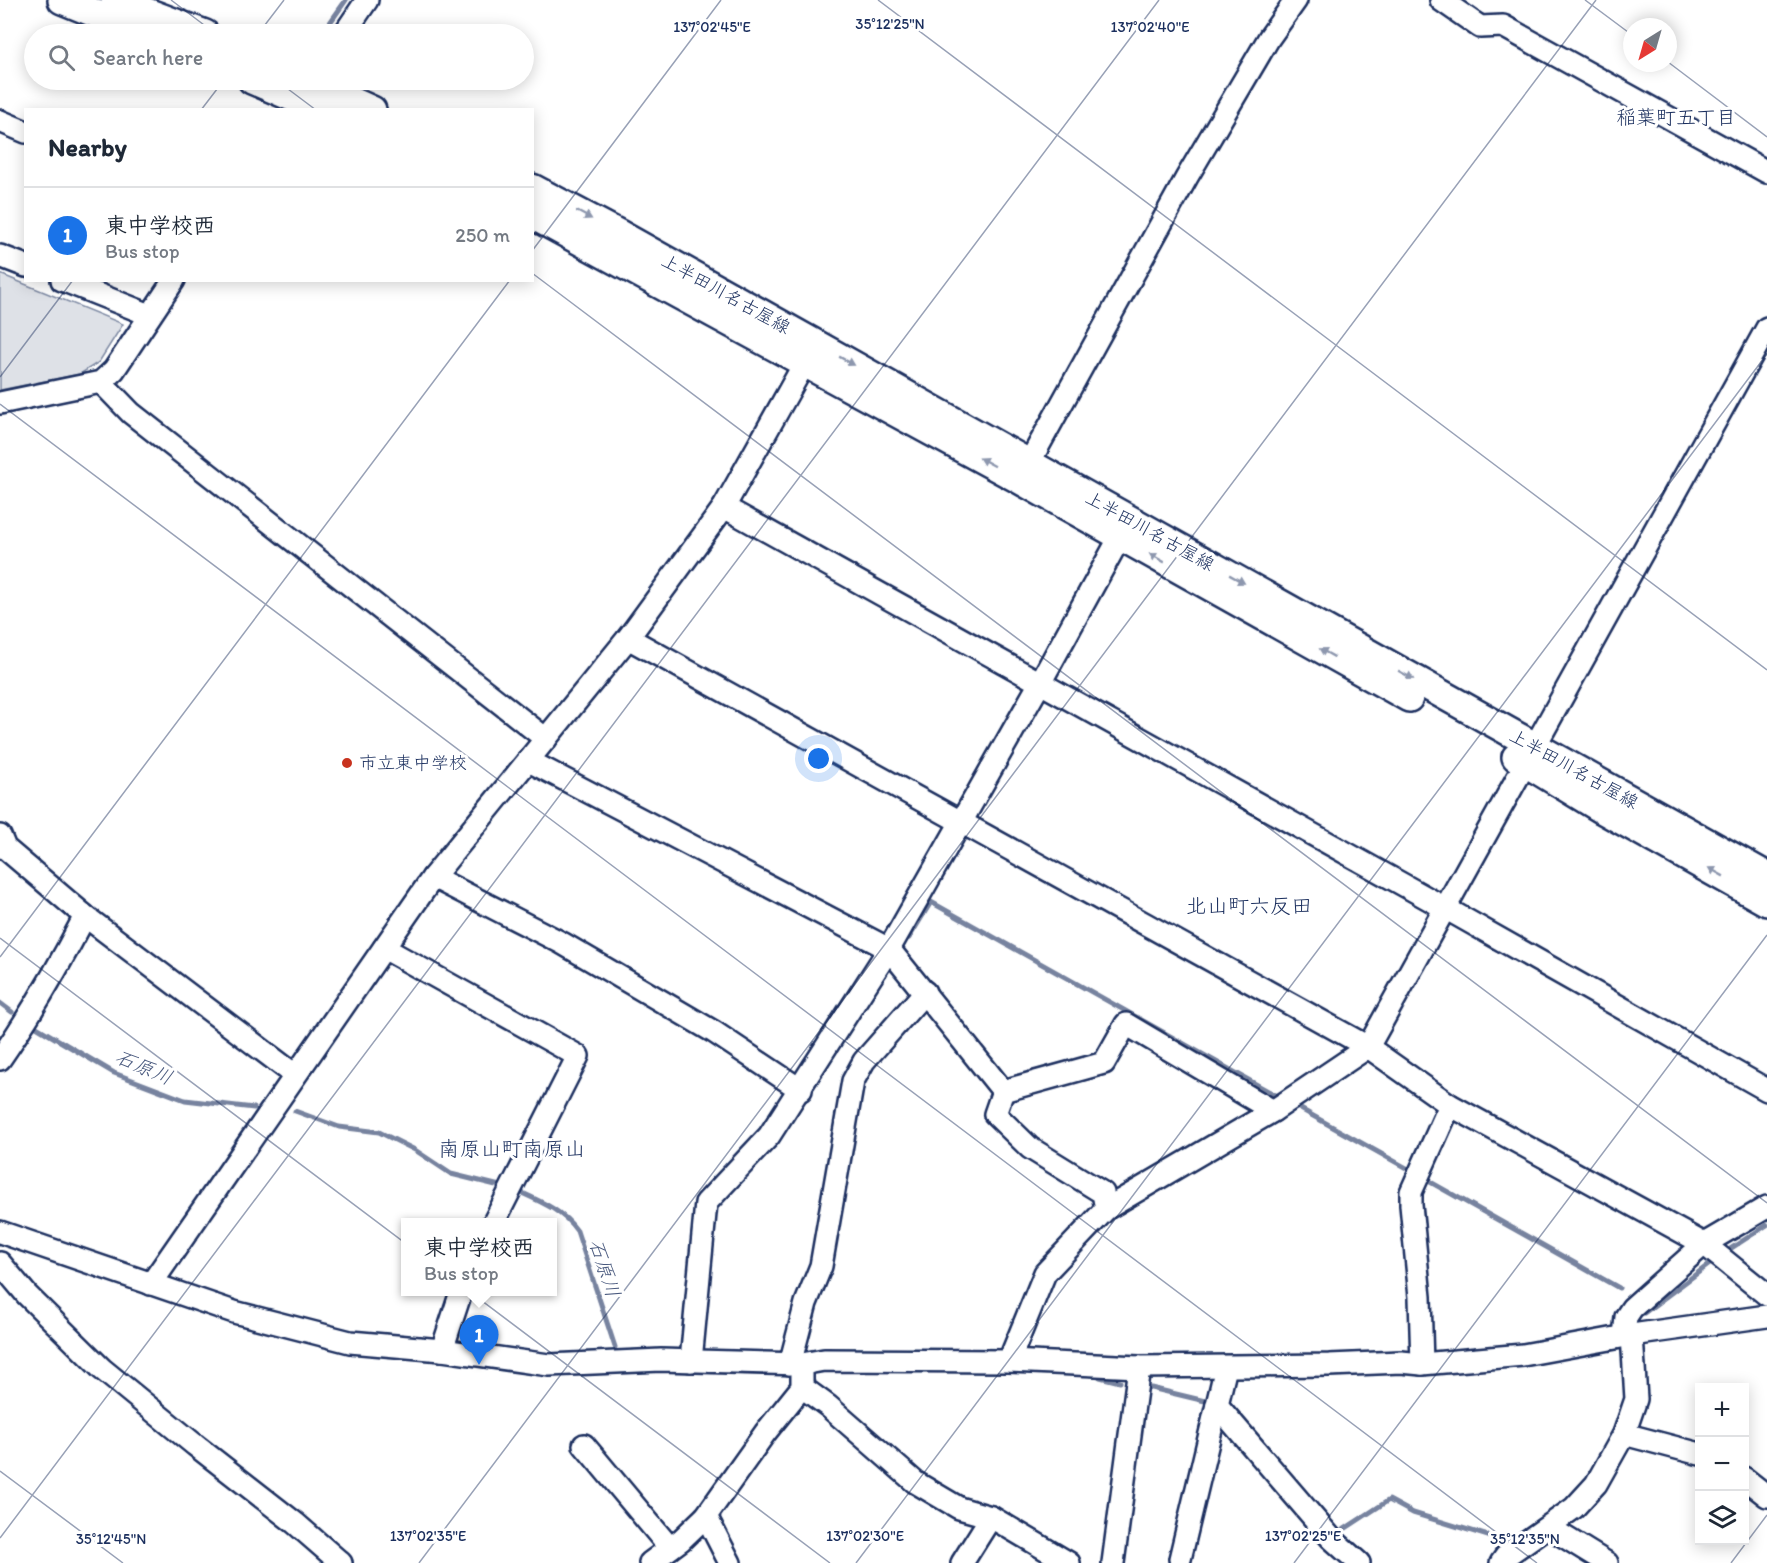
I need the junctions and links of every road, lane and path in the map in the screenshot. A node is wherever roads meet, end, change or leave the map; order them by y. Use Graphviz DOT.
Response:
graph roads {
  1 [pos="62,0"];
  2 [pos="368,0"];
  3 [pos="1296,0"];
  4 [pos="1441,0"];
  5 [pos="108,5"];
  6 [pos="133,24"];
  7 [pos="171,24"];
  8 [pos="351,24"];
  9 [pos="307,93"];
  10 [pos="364,108"];
  11 [pos="0,121"];
  12 [pos="24,131"];
  13 [pos="1767,172"];
  14 [pos="534,189"];
  15 [pos="534,216"];
  16 [pos="0,256"];
  17 [pos="24,265"];
  18 [pos="67,282"];
  19 [pos="173,282"];
  20 [pos="150,315"];
  21 [pos="1767,328"];
  22 [pos="810,354"];
  23 [pos="101,382"];
  24 [pos="0,403"];
  25 [pos="1029,463"];
  26 [pos="724,507"];
  27 [pos="1120,537"];
  28 [pos="628,638"];
  29 [pos="1040,682"];
  30 [pos="546,739"];
  31 [pos="1529,755"];
  32 [pos="529,761"];
  33 [pos="961,822"];
  34 [pos="0,836"];
  35 [pos="1767,876"];
  36 [pos="434,877"];
  37 [pos="1767,902"];
  38 [pos="1445,908"];
  39 [pos="85,916"];
  40 [pos="384,948"];
  41 [pos="889,949"];
  42 [pos="925,992"];
  43 [pos="1368,1047"];
  44 [pos="0,1059"];
  45 [pos="295,1075"];
  46 [pos="801,1090"];
  47 [pos="1767,1090"];
  48 [pos="1003,1091"];
  49 [pos="1449,1105"];
  50 [pos="1273,1111"];
  51 [pos="1767,1207"];
  52 [pos="1106,1209"];
  53 [pos="496,1218"];
  54 [pos="0,1232"];
  55 [pos="1704,1244"];
  56 [pos="0,1263"];
  57 [pos="151,1284"];
  58 [pos="1767,1295"];
  59 [pos="460,1296"];
  60 [pos="1767,1316"];
  61 [pos="1628,1335"];
  62 [pos="442,1350"];
  63 [pos="691,1360"];
  64 [pos="1009,1361"];
  65 [pos="796,1364"];
  66 [pos="1422,1364"];
  67 [pos="1226,1366"];
  68 [pos="1139,1367"];
  69 [pos="802,1387"];
  70 [pos="1217,1405"];
  71 [pos="1624,1434"];
  72 [pos="584,1445"];
  73 [pos="1695,1453"];
  74 [pos="1749,1482"];
  75 [pos="1767,1497"];
  76 [pos="706,1516"];
  77 [pos="991,1517"];
  78 [pos="1550,1528"];
  79 [pos="670,1548"];
  80 [pos="1350,1560"];
  81 [pos="1180,1562"];
  82 [pos="341,1563"];
  83 [pos="650,1563"];
  84 [pos="730,1563"];
  85 [pos="962,1563"];
  86 [pos="1069,1563"];
  87 [pos="1113,1563"];
  88 [pos="1501,1563"];
  89 [pos="1607,1563"];
  1 -- 5 [label="main road"];
  2 -- 8 [label="street"];
  3 -- 25 [label="street"];
  4 -- 13 [label="street"];
  5 -- 6 [label="main road"];
  5 -- 7 [label="main road"];
  9 -- 10 [label="main road"];
  11 -- 12 [label="street"];
  14 -- 22 [label="main road, 上半田川名古屋線, one-way"];
  15 -- 22 [label="main road, 上半田川名古屋線"];
  16 -- 17 [label="street"];
  18 -- 20 [label="street"];
  19 -- 20 [label="street"];
  20 -- 23 [label="street"];
  21 -- 31 [label="street"];
  22 -- 25 [label="main road, 上半田川名古屋線, one-way"];
  22 -- 26 [label="street"];
  27 -- 22 [label="main road, 上半田川名古屋線, one-way"];
  23 -- 24 [label="street"];
  23 -- 30 [label="street"];
  25 -- 31 [label="main road, 上半田川名古屋線, one-way"];
  26 -- 28 [label="street"];
  26 -- 29 [label="street"];
  27 -- 29 [label="street"];
  31 -- 27 [label="main road, 上半田川名古屋線, one-way"];
  28 -- 30 [label="street"];
  28 -- 33 [label="street"];
  29 -- 33 [label="street"];
  29 -- 38 [label="street"];
  30 -- 32 [label="street"];
  31 -- 35 [label="main road, 上半田川名古屋線"];
  37 -- 31 [label="main road, 上半田川名古屋線, one-way"];
  31 -- 38 [label="street"];
  32 -- 36 [label="street"];
  32 -- 41 [label="street"];
  33 -- 41 [label="street"];
  33 -- 43 [label="street"];
  34 -- 39 [label="street"];
  36 -- 40 [label="street"];
  36 -- 46 [label="street"];
  38 -- 43 [label="street"];
  38 -- 47 [label="street"];
  39 -- 44 [label="street"];
  39 -- 45 [label="street"];
  40 -- 45 [label="street"];
  40 -- 53 [label="street"];
  41 -- 42 [label="street"];
  41 -- 46 [label="street"];
  42 -- 48 [label="street"];
  42 -- 65 [label="street"];
  43 -- 49 [label="street"];
  43 -- 50 [label="street"];
  45 -- 57 [label="street"];
  46 -- 63 [label="street"];
  48 -- 50 [label="street"];
  48 -- 52 [label="street"];
  49 -- 55 [label="street"];
  49 -- 66 [label="street"];
  50 -- 52 [label="street"];
  51 -- 55 [label="street"];
  52 -- 64 [label="street"];
  54 -- 57 [label="street"];
  55 -- 58 [label="street"];
  55 -- 61 [label="street"];
  56 -- 82 [label="street"];
  57 -- 62 [label="street"];
  59 -- 62 [label="street"];
  60 -- 61 [label="street"];
  61 -- 66 [label="street"];
  61 -- 71 [label="street"];
  62 -- 63 [label="street"];
  63 -- 65 [label="street"];
  64 -- 65 [label="street"];
  64 -- 68 [label="street"];
  65 -- 69 [label="street"];
  66 -- 67 [label="street"];
  67 -- 68 [label="street"];
  67 -- 70 [label="street"];
  68 -- 87 [label="street"];
  69 -- 76 [label="street"];
  69 -- 77 [label="street"];
  70 -- 80 [label="street"];
  70 -- 81 [label="street"];
  71 -- 73 [label="street"];
  71 -- 78 [label="street"];
  72 -- 79 [label="street"];
  74 -- 75 [label="street"];
  76 -- 79 [label="street"];
  76 -- 84 [label="street"];
  77 -- 85 [label="street"];
  77 -- 86 [label="street"];
  78 -- 88 [label="street"];
  78 -- 89 [label="street"];
  79 -- 83 [label="street"];
}
